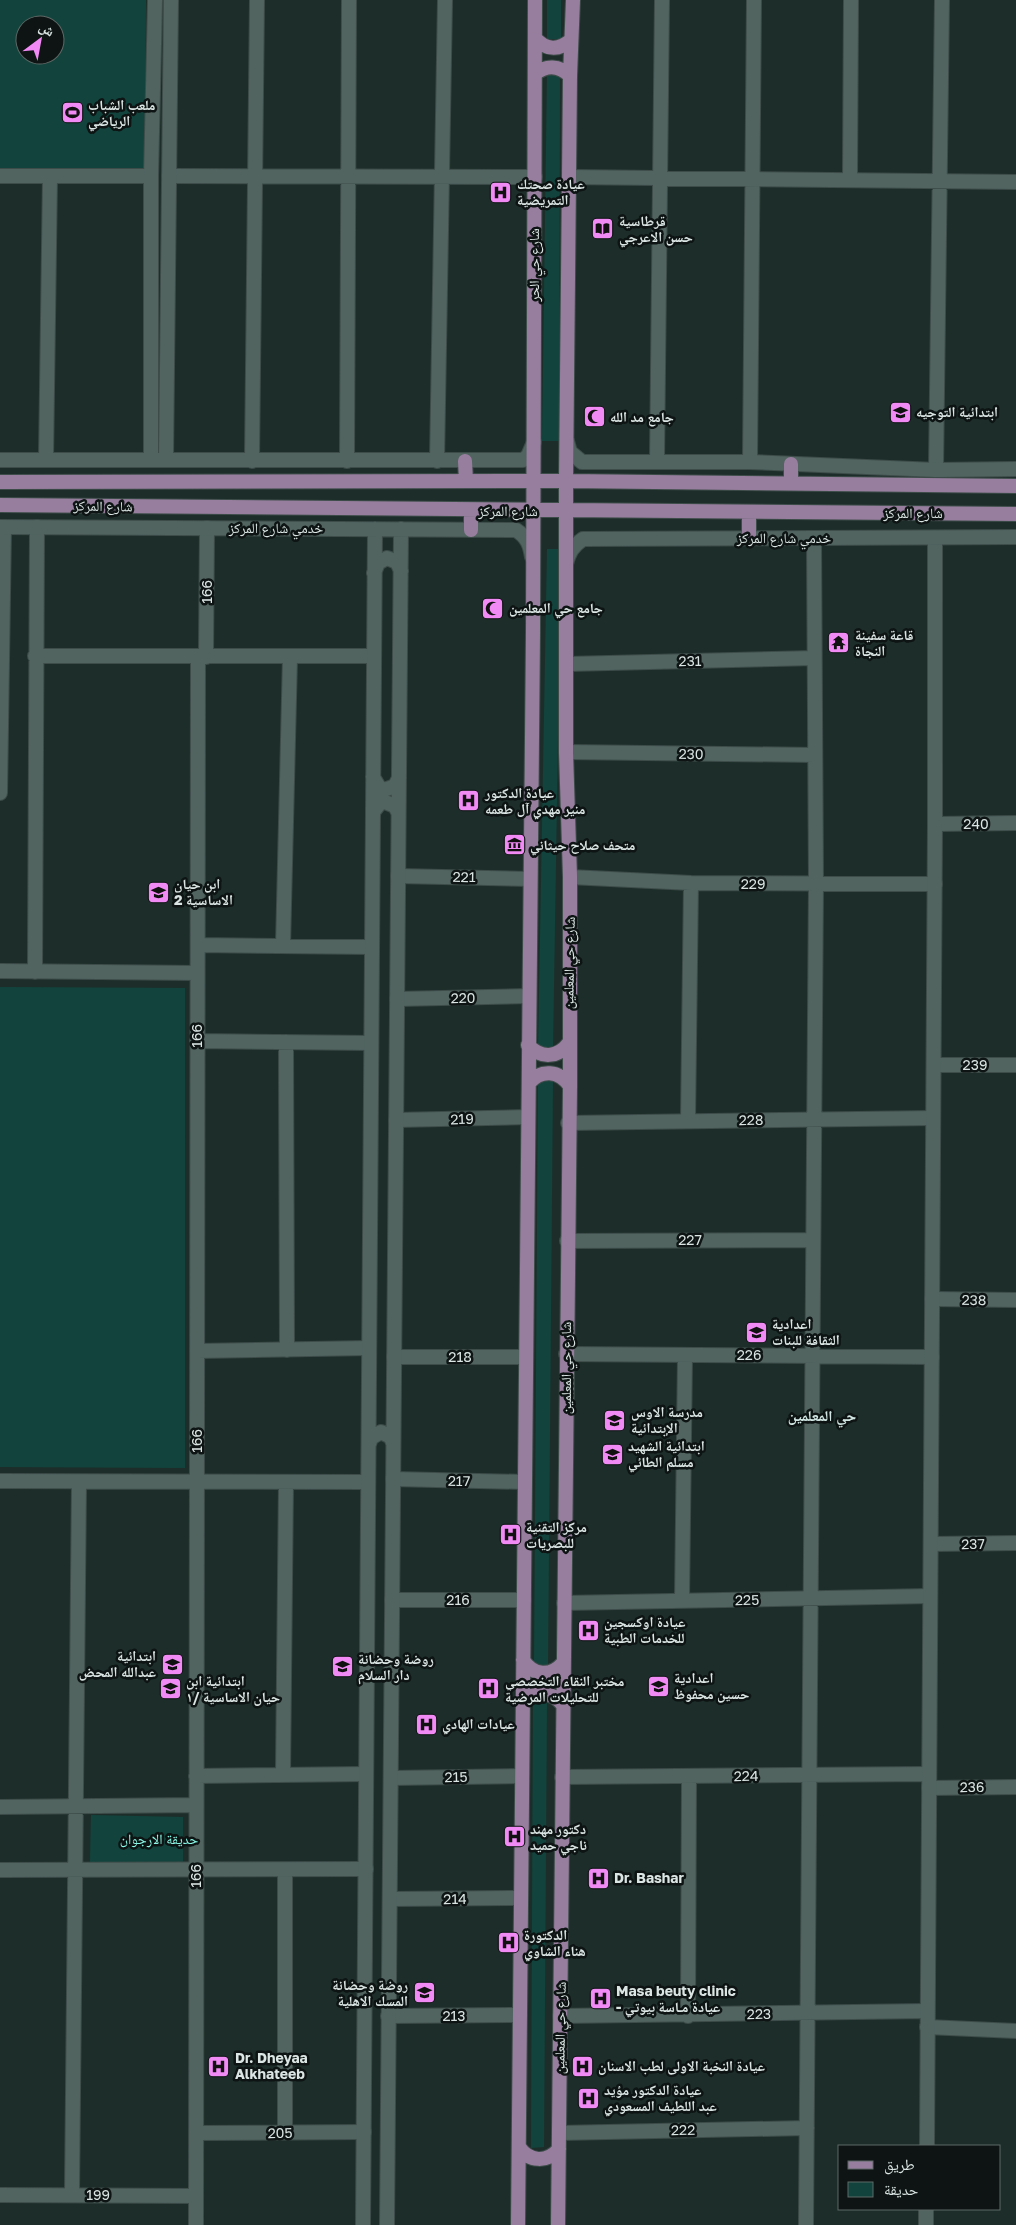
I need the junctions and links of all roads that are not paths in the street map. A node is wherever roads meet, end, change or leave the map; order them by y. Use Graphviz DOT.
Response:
graph roads {
  1 [pos="155,0"];
  2 [pos="171,0"];
  3 [pos="257,0"];
  4 [pos="349,0"];
  5 [pos="445,0"];
  6 [pos="535,0"];
  7 [pos="573,0"];
  8 [pos="662,0"];
  9 [pos="754,0"];
  10 [pos="851,0"];
  11 [pos="942,0"];
  12 [pos="535,38"];
  13 [pos="571,40"];
  14 [pos="535,74"];
  15 [pos="570,76"];
  16 [pos="0,176"];
  17 [pos="50,176"];
  18 [pos="151,176"];
  19 [pos="169,176"];
  20 [pos="255,177"];
  21 [pos="348,177"];
  22 [pos="535,177"];
  23 [pos="442,178"];
  24 [pos="569,178"];
  25 [pos="660,178"];
  26 [pos="752,179"];
  27 [pos="850,180"];
  28 [pos="939,181"];
  29 [pos="1016,182"];
  30 [pos="567,441"];
  31 [pos="534,442"];
  32 [pos="0,460"];
  33 [pos="46,460"];
  34 [pos="151,460"];
  35 [pos="166,460"];
  36 [pos="252,461"];
  37 [pos="346,461"];
  38 [pos="437,461"];
  39 [pos="465,461"];
  40 [pos="657,462"];
  41 [pos="750,462"];
  42 [pos="791,464"];
  43 [pos="1016,469"];
  44 [pos="936,470"];
  45 [pos="533,481"];
  46 [pos="566,481"];
  47 [pos="0,482"];
  48 [pos="466,482"];
  49 [pos="791,483"];
  50 [pos="1016,486"];
  51 [pos="0,505"];
  52 [pos="471,510"];
  53 [pos="566,510"];
  54 [pos="533,511"];
  55 [pos="749,512"];
  56 [pos="1016,514"];
  57 [pos="2,526"];
  58 [pos="37,527"];
  59 [pos="207,528"];
  60 [pos="375,529"];
  61 [pos="401,529"];
  62 [pos="471,530"];
  63 [pos="1016,537"];
  64 [pos="749,538"];
  65 [pos="814,538"];
  66 [pos="935,538"];
  67 [pos="532,560"];
  68 [pos="566,565"];
  69 [pos="401,571"];
  70 [pos="374,572"];
  71 [pos="35,656"];
  72 [pos="202,656"];
  73 [pos="290,656"];
  74 [pos="374,656"];
  75 [pos="814,658"];
  76 [pos="567,664"];
  77 [pos="566,752"];
  78 [pos="815,755"];
  79 [pos="373,777"];
  80 [pos="399,778"];
  81 [pos="0,793"];
  82 [pos="373,812"];
  83 [pos="398,812"];
  84 [pos="1016,823"];
  85 [pos="935,824"];
  86 [pos="398,876"];
  87 [pos="570,877"];
  88 [pos="530,879"];
  89 [pos="691,883"];
  90 [pos="816,884"];
  91 [pos="935,884"];
  92 [pos="198,944"];
  93 [pos="283,946"];
  94 [pos="372,947"];
  95 [pos="0,971"];
  96 [pos="35,972"];
  97 [pos="198,973"];
  98 [pos="529,996"];
  99 [pos="397,999"];
  100 [pos="197,1042"];
  101 [pos="286,1042"];
  102 [pos="371,1043"];
  103 [pos="569,1043"];
  104 [pos="528,1045"];
  105 [pos="934,1065"];
  106 [pos="1016,1065"];
  107 [pos="528,1083"];
  108 [pos="570,1086"];
  109 [pos="528,1117"];
  110 [pos="933,1118"];
  111 [pos="396,1120"];
  112 [pos="814,1120"];
  113 [pos="688,1121"];
  114 [pos="568,1123"];
  115 [pos="813,1240"];
  116 [pos="567,1241"];
  117 [pos="932,1299"];
  118 [pos="1016,1300"];
  119 [pos="369,1348"];
  120 [pos="287,1350"];
  121 [pos="197,1351"];
  122 [pos="566,1354"];
  123 [pos="685,1355"];
  124 [pos="812,1356"];
  125 [pos="394,1357"];
  126 [pos="526,1357"];
  127 [pos="932,1357"];
  128 [pos="369,1410"];
  129 [pos="393,1412"];
  130 [pos="393,1443"];
  131 [pos="369,1444"];
  132 [pos="393,1479"];
  133 [pos="0,1481"];
  134 [pos="78,1482"];
  135 [pos="197,1482"];
  136 [pos="286,1482"];
  137 [pos="368,1482"];
  138 [pos="525,1482"];
  139 [pos="1016,1543"];
  140 [pos="931,1544"];
  141 [pos="930,1596"];
  142 [pos="810,1599"];
  143 [pos="392,1600"];
  144 [pos="524,1600"];
  145 [pos="682,1601"];
  146 [pos="564,1603"];
  147 [pos="523,1660"];
  148 [pos="563,1663"];
  149 [pos="523,1703"];
  150 [pos="563,1705"];
  151 [pos="366,1774"];
  152 [pos="283,1775"];
  153 [pos="809,1775"];
  154 [pos="196,1776"];
  155 [pos="522,1776"];
  156 [pos="689,1776"];
  157 [pos="562,1777"];
  158 [pos="390,1778"];
  159 [pos="929,1781"];
  160 [pos="1016,1787"];
  161 [pos="196,1805"];
  162 [pos="76,1806"];
  163 [pos="0,1807"];
  164 [pos="366,1808"];
  165 [pos="390,1809"];
  166 [pos="366,1839"];
  167 [pos="390,1840"];
  168 [pos="0,1870"];
  169 [pos="75,1870"];
  170 [pos="196,1870"];
  171 [pos="285,1870"];
  172 [pos="366,1870"];
  173 [pos="521,1898"];
  174 [pos="390,1899"];
  175 [pos="928,2011"];
  176 [pos="808,2014"];
  177 [pos="520,2015"];
  178 [pos="388,2016"];
  179 [pos="560,2016"];
  180 [pos="688,2016"];
  181 [pos="927,2027"];
  182 [pos="1016,2031"];
  183 [pos="807,2128"];
  184 [pos="285,2132"];
  185 [pos="364,2132"];
  186 [pos="559,2132"];
  187 [pos="196,2134"];
  188 [pos="926,2145"];
  189 [pos="519,2147"];
  190 [pos="559,2150"];
  191 [pos="0,2195"];
  192 [pos="72,2195"];
  193 [pos="196,2196"];
  194 [pos="926,2210"];
  195 [pos="196,2225"];
  196 [pos="364,2225"];
  197 [pos="387,2225"];
  198 [pos="518,2225"];
  199 [pos="558,2225"];
  200 [pos="806,2225"];
  201 [pos="926,2225"];
  1 -- 18 [label="street"];
  2 -- 19 [label="street"];
  3 -- 20 [label="street"];
  4 -- 21 [label="street"];
  5 -- 23 [label="street"];
  6 -- 12 [label="main road, شارع حي الحر"];
  7 -- 13 [label="main road"];
  8 -- 25 [label="street"];
  9 -- 26 [label="street"];
  10 -- 27 [label="street"];
  11 -- 28 [label="street"];
  12 -- 13 [label="main road"];
  12 -- 14 [label="main road, شارع حي الحر"];
  13 -- 15 [label="main road"];
  14 -- 15 [label="main road"];
  14 -- 22 [label="main road, شارع حي الحر"];
  15 -- 24 [label="main road"];
  16 -- 17 [label="street"];
  17 -- 18 [label="street"];
  17 -- 33 [label="street"];
  18 -- 34 [label="street"];
  19 -- 20 [label="street"];
  19 -- 35 [label="street"];
  20 -- 21 [label="street"];
  20 -- 36 [label="street"];
  21 -- 23 [label="street"];
  21 -- 37 [label="street"];
  22 -- 23 [label="street"];
  22 -- 31 [label="main road, شارع حي الحر"];
  23 -- 38 [label="street"];
  24 -- 25 [label="street"];
  24 -- 30 [label="main road"];
  25 -- 26 [label="street"];
  25 -- 40 [label="street"];
  26 -- 27 [label="street"];
  26 -- 41 [label="street"];
  27 -- 28 [label="street"];
  28 -- 29 [label="street"];
  28 -- 44 [label="street"];
  30 -- 40 [label="street"];
  30 -- 46 [label="main road"];
  31 -- 39 [label="street"];
  31 -- 45 [label="main road, شارع حي الحر"];
  32 -- 33 [label="street"];
  33 -- 34 [label="street"];
  34 -- 35 [label="street"];
  35 -- 36 [label="street"];
  36 -- 37 [label="street"];
  37 -- 38 [label="street"];
  38 -- 39 [label="street"];
  39 -- 48 [label="main road"];
  40 -- 41 [label="street"];
  41 -- 42 [label="street"];
  42 -- 44 [label="street"];
  42 -- 49 [label="main road"];
  43 -- 44 [label="street"];
  45 -- 46 [label="main road, شارع المركز"];
  45 -- 48 [label="main road, شارع المركز"];
  45 -- 54 [label="main road, شارع حي الحر"];
  46 -- 49 [label="main road, شارع المركز"];
  46 -- 53 [label="main road"];
  47 -- 48 [label="main road, شارع المركز"];
  49 -- 50 [label="main road, شارع المركز"];
  51 -- 52 [label="main road, شارع المركز"];
  52 -- 54 [label="main road, شارع المركز"];
  52 -- 62 [label="main road"];
  53 -- 54 [label="main road, شارع المركز"];
  53 -- 55 [label="main road, شارع المركز"];
  53 -- 68 [label="main road, شارع حي المعلمين"];
  54 -- 67 [label="main road, شارع حي الحر"];
  55 -- 56 [label="main road, شارع المركز"];
  55 -- 64 [label="main road"];
  57 -- 58 [label="street, خدمي شارع المركز"];
  57 -- 81 [label="street"];
  58 -- 59 [label="street, خدمي شارع المركز"];
  58 -- 71 [label="street"];
  59 -- 60 [label="street, خدمي شارع المركز"];
  59 -- 72 [label="street, 166"];
  60 -- 61 [label="street, خدمي شارع المركز"];
  60 -- 70 [label="street"];
  61 -- 62 [label="street, خدمي شارع المركز"];
  61 -- 69 [label="street"];
  62 -- 67 [label="street, خدمي شارع المركز"];
  63 -- 66 [label="street, خدمي شارع المركز"];
  64 -- 65 [label="street, خدمي شارع المركز"];
  64 -- 68 [label="street, خدمي شارع المركز"];
  65 -- 66 [label="street, خدمي شارع المركز"];
  65 -- 75 [label="street"];
  66 -- 85 [label="street"];
  67 -- 88 [label="main road"];
  68 -- 76 [label="main road, شارع حي المعلمين"];
  69 -- 70 [label="street"];
  69 -- 80 [label="street"];
  70 -- 74 [label="street"];
  71 -- 72 [label="street"];
  71 -- 96 [label="street"];
  72 -- 73 [label="street"];
  72 -- 92 [label="street, 166"];
  73 -- 74 [label="street"];
  73 -- 93 [label="street"];
  74 -- 79 [label="street"];
  75 -- 76 [label="street, 231"];
  75 -- 78 [label="street"];
  76 -- 77 [label="main road, شارع حي المعلمين"];
  77 -- 78 [label="street, 230"];
  77 -- 87 [label="main road, شارع حي المعلمين"];
  78 -- 90 [label="street"];
  79 -- 80 [label="street"];
  79 -- 82 [label="street"];
  80 -- 83 [label="street"];
  82 -- 83 [label="street"];
  82 -- 94 [label="street"];
  83 -- 86 [label="street"];
  84 -- 85 [label="street, 240"];
  85 -- 91 [label="street"];
  86 -- 88 [label="street, 221"];
  86 -- 99 [label="street"];
  87 -- 89 [label="street, 229"];
  87 -- 103 [label="main road, شارع حي المعلمين"];
  88 -- 98 [label="main road"];
  89 -- 90 [label="street, 229"];
  89 -- 113 [label="street"];
  90 -- 91 [label="street, 229"];
  90 -- 112 [label="street"];
  91 -- 105 [label="street"];
  92 -- 93 [label="street"];
  92 -- 97 [label="street, 166"];
  93 -- 94 [label="street"];
  94 -- 102 [label="street"];
  95 -- 96 [label="street"];
  96 -- 97 [label="street"];
  97 -- 100 [label="street, 166"];
  98 -- 99 [label="street, 220"];
  98 -- 104 [label="main road"];
  99 -- 111 [label="street"];
  100 -- 101 [label="street"];
  100 -- 121 [label="street, 166"];
  101 -- 102 [label="street"];
  101 -- 120 [label="street"];
  102 -- 119 [label="street"];
  103 -- 104 [label="main road"];
  103 -- 108 [label="main road, شارع حي المعلمين"];
  104 -- 107 [label="main road"];
  105 -- 106 [label="street, 239"];
  105 -- 110 [label="street"];
  107 -- 108 [label="main road"];
  107 -- 109 [label="main road"];
  108 -- 114 [label="main road, شارع حي المعلمين"];
  109 -- 111 [label="street, 219"];
  109 -- 126 [label="main road"];
  110 -- 112 [label="street, 228"];
  110 -- 117 [label="street"];
  111 -- 125 [label="street"];
  112 -- 113 [label="street, 228"];
  112 -- 115 [label="street"];
  113 -- 114 [label="street, 228"];
  114 -- 116 [label="main road, شارع حي المعلمين"];
  115 -- 116 [label="street, 227"];
  115 -- 124 [label="street"];
  116 -- 122 [label="main road, شارع حي المعلمين"];
  117 -- 118 [label="street, 238"];
  117 -- 127 [label="street"];
  119 -- 120 [label="street"];
  119 -- 128 [label="street"];
  120 -- 121 [label="street"];
  121 -- 135 [label="street, 166"];
  122 -- 123 [label="street, 226"];
  122 -- 146 [label="main road, شارع حي المعلمين"];
  123 -- 124 [label="street, 226"];
  123 -- 145 [label="street"];
  124 -- 127 [label="street, 226"];
  124 -- 142 [label="street"];
  125 -- 126 [label="street, 218"];
  125 -- 129 [label="street"];
  126 -- 138 [label="main road"];
  127 -- 140 [label="street"];
  128 -- 129 [label="street"];
  128 -- 131 [label="street"];
  129 -- 130 [label="street"];
  130 -- 131 [label="street"];
  130 -- 132 [label="street"];
  131 -- 137 [label="street"];
  132 -- 138 [label="street, 217"];
  132 -- 143 [label="street"];
  133 -- 134 [label="street"];
  134 -- 135 [label="street"];
  134 -- 162 [label="street"];
  135 -- 136 [label="street"];
  135 -- 154 [label="street, 166"];
  136 -- 137 [label="street"];
  136 -- 152 [label="street"];
  137 -- 151 [label="street"];
  138 -- 144 [label="main road"];
  139 -- 140 [label="street, 237"];
  140 -- 141 [label="street"];
  141 -- 142 [label="street, 225"];
  141 -- 159 [label="street"];
  142 -- 145 [label="street, 225"];
  142 -- 153 [label="street"];
  143 -- 144 [label="street, 216"];
  143 -- 158 [label="street"];
  144 -- 147 [label="main road"];
  145 -- 146 [label="street, 225"];
  146 -- 148 [label="main road, شارع حي المعلمين"];
  147 -- 148 [label="main road"];
  147 -- 149 [label="main road"];
  148 -- 150 [label="main road, شارع حي المعلمين"];
  149 -- 150 [label="main road"];
  149 -- 155 [label="main road"];
  150 -- 157 [label="main road, شارع حي المعلمين"];
  151 -- 152 [label="street"];
  151 -- 164 [label="street"];
  152 -- 154 [label="street"];
  153 -- 156 [label="street, 224"];
  153 -- 159 [label="street, 224"];
  153 -- 176 [label="street"];
  154 -- 161 [label="street, 166"];
  155 -- 158 [label="street, 215"];
  155 -- 173 [label="main road"];
  156 -- 157 [label="street, 224"];
  156 -- 180 [label="street"];
  157 -- 179 [label="main road, شارع حي المعلمين"];
  158 -- 165 [label="street"];
  159 -- 160 [label="street, 236"];
  159 -- 175 [label="street"];
  161 -- 162 [label="street"];
  161 -- 170 [label="street, 166"];
  162 -- 163 [label="street"];
  162 -- 169 [label="street"];
  164 -- 165 [label="street"];
  164 -- 166 [label="street"];
  165 -- 167 [label="street"];
  166 -- 167 [label="street"];
  166 -- 172 [label="street"];
  167 -- 174 [label="street"];
  168 -- 169 [label="street"];
  169 -- 170 [label="street"];
  169 -- 192 [label="street"];
  170 -- 171 [label="street"];
  170 -- 187 [label="street, 166"];
  171 -- 172 [label="street"];
  171 -- 184 [label="street"];
  172 -- 185 [label="street"];
  173 -- 174 [label="street, 214"];
  173 -- 177 [label="main road"];
  174 -- 178 [label="street"];
  175 -- 176 [label="street, 223"];
  175 -- 181 [label="street"];
  176 -- 180 [label="street, 223"];
  176 -- 183 [label="street"];
  177 -- 178 [label="street, 213"];
  177 -- 189 [label="main road"];
  178 -- 197 [label="street"];
  179 -- 180 [label="street, 223"];
  179 -- 186 [label="main road, شارع حي المعلمين"];
  181 -- 182 [label="street"];
  181 -- 188 [label="street"];
  183 -- 186 [label="street, 222"];
  183 -- 200 [label="street"];
  184 -- 185 [label="street, 205"];
  184 -- 187 [label="street, 205"];
  185 -- 196 [label="street"];
  186 -- 190 [label="main road, شارع حي المعلمين"];
  187 -- 193 [label="street, 166"];
  189 -- 190 [label="main road"];
  189 -- 198 [label="main road"];
  190 -- 199 [label="main road, شارع حي المعلمين"];
  191 -- 192 [label="street, 199"];
  192 -- 193 [label="street, 199"];
  193 -- 195 [label="street, 166"];
  194 -- 201 [label="street"];
}
